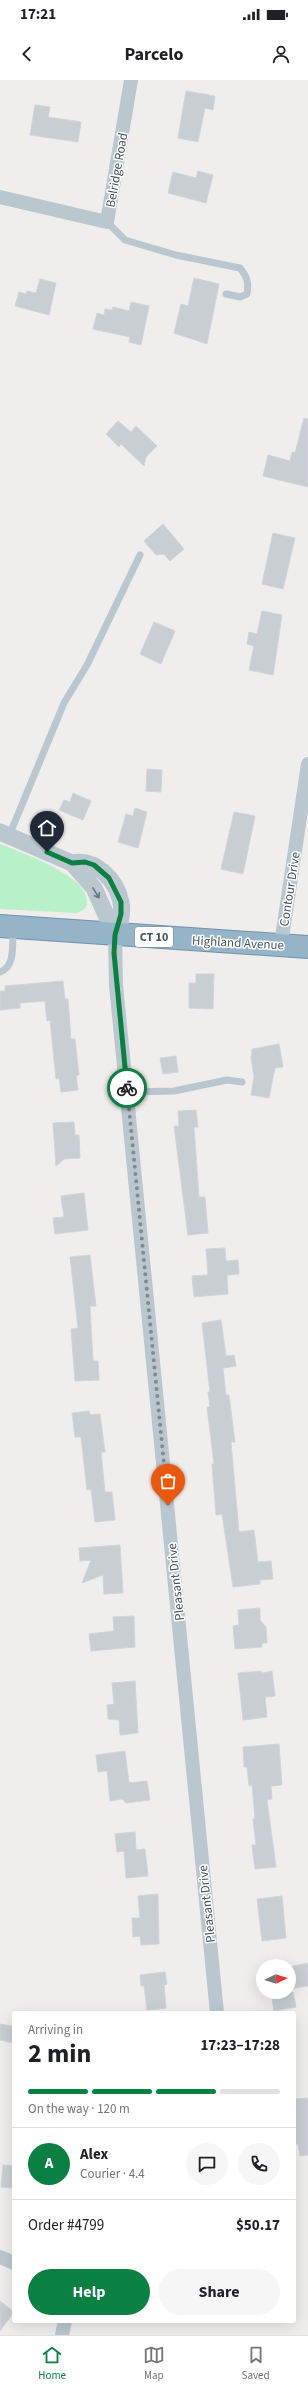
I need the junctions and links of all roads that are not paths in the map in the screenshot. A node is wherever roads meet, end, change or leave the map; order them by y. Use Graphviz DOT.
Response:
graph roads {
  1 [pos="132,80"];
  2 [pos="0,197"];
  3 [pos="107,222"];
  4 [pos="226,294"];
  5 [pos="140,555"];
  6 [pos="308,764"];
  7 [pos="5,834"];
  8 [pos="7,927"];
  9 [pos="115,935"];
  10 [pos="281,944"];
  11 [pos="308,947"];
  12 [pos="0,972"];
  13 [pos="242,1082"];
  14 [pos="128,1092"];
  15 [pos="217,2011"];
  16 [pos="0,2257"];
  17 [pos="12,2262"];
  18 [pos="64,2323"];
  19 [pos="62,2335"];
  1 -- 3 [label="street, Belridge Road"];
  2 -- 3 [label="street, Belridge Road"];
  3 -- 4 [label="lane"];
  5 -- 7 [label="lane"];
  6 -- 10 [label="street, Contour Drive"];
  7 -- 9 [label="street"];
  8 -- 9 [label="highway, Highland Avenue / CT 10"];
  8 -- 12 [label="lane"];
  9 -- 10 [label="highway, Highland Avenue / CT 10"];
  9 -- 14 [label="street, Pleasant Drive"];
  10 -- 11 [label="highway, Highland Avenue / CT 10"];
  13 -- 14 [label="lane"];
  14 -- 15 [label="street, Pleasant Drive"];
  16 -- 17 [label="street"];
  18 -- 19 [label="street"];
}
